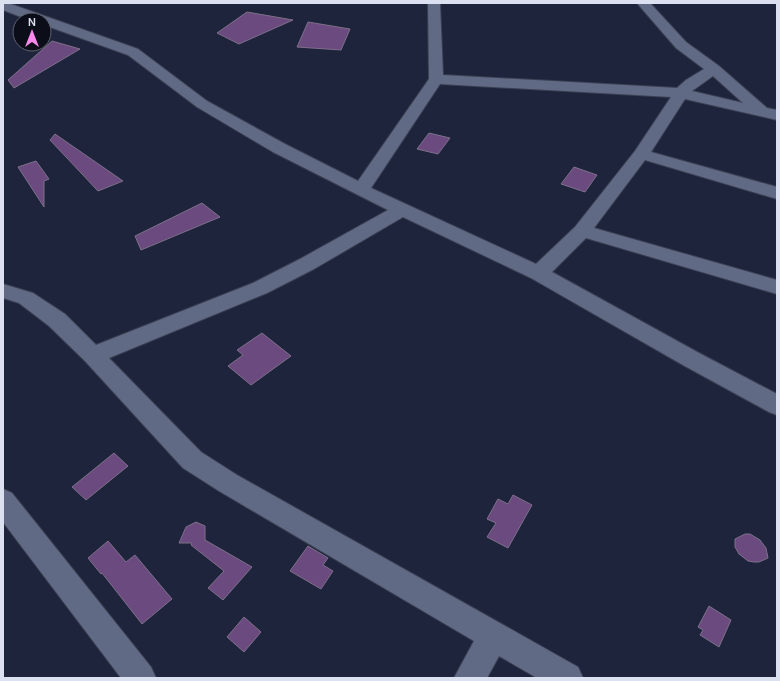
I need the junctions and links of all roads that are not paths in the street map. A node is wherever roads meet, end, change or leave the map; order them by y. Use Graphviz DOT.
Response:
graph roads {
  1 [pos="434,3"];
  2 [pos="643,3"];
  3 [pos="3,6"];
  4 [pos="20,12"];
  5 [pos="52,23"];
  6 [pos="714,69"];
  7 [pos="436,79"];
  8 [pos="681,93"];
  9 [pos="769,114"];
  10 [pos="641,154"];
  11 [pos="361,190"];
  12 [pos="777,193"];
  13 [pos="403,208"];
  14 [pos="582,231"];
  15 [pos="538,273"];
  16 [pos="777,287"];
  17 [pos="3,291"];
  18 [pos="93,355"];
  19 [pos="777,405"];
  20 [pos="3,501"];
  21 [pos="494,636"];
  22 [pos="140,678"];
  23 [pos="470,678"];
  24 [pos="567,678"];
  1 -- 7 [label="street"];
  2 -- 6 [label="street"];
  3 -- 4 [label="street"];
  5 -- 11 [label="street"];
  6 -- 8 [label="street"];
  6 -- 9 [label="street"];
  7 -- 8 [label="street"];
  7 -- 11 [label="street"];
  8 -- 9 [label="street"];
  8 -- 10 [label="street"];
  10 -- 12 [label="street"];
  10 -- 14 [label="street"];
  11 -- 13 [label="street"];
  13 -- 15 [label="street"];
  13 -- 18 [label="street"];
  14 -- 15 [label="street"];
  14 -- 16 [label="street"];
  15 -- 19 [label="street"];
  17 -- 18 [label="street"];
  18 -- 21 [label="street"];
  20 -- 22 [label="street"];
  21 -- 23 [label="street"];
  21 -- 24 [label="street"];
}
